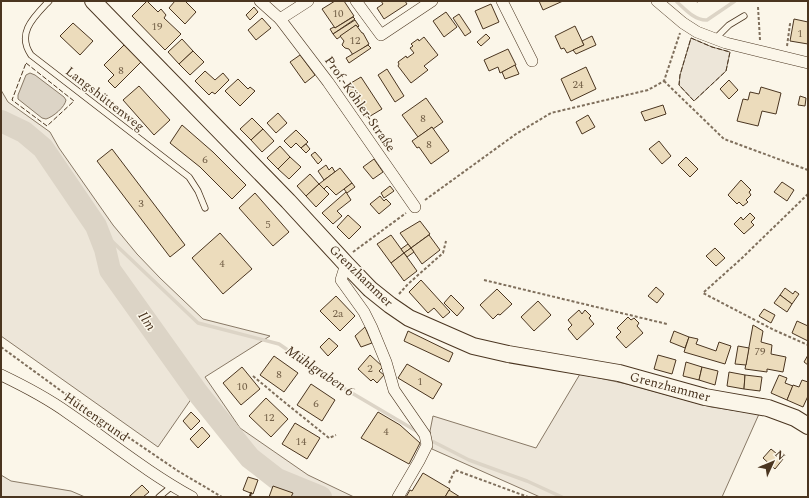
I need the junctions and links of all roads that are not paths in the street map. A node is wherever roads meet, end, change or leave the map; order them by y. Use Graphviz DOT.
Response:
graph roads {
  1 [pos="49,1"];
  2 [pos="93,1"];
  3 [pos="260,1"];
  4 [pos="308,1"];
  5 [pos="356,1"];
  6 [pos="432,1"];
  7 [pos="502,1"];
  8 [pos="657,1"];
  9 [pos="744,16"];
  10 [pos="280,19"];
  11 [pos="715,39"];
  12 [pos="532,61"];
  13 [pos="808,62"];
  14 [pos="415,207"];
  15 [pos="205,208"];
  16 [pos="346,264"];
  17 [pos="1,375"];
  18 [pos="808,426"];
  19 [pos="172,486"];
  20 [pos="159,497"];
  21 [pos="192,497"];
  22 [pos="398,497"];
  1 -- 15 [label="lane, Langshüttenweg"];
  2 -- 16 [label="main road, Grenzhammer"];
  3 -- 10 [label="street, Prof.-Köhler-Straße"];
  4 -- 10 [label="street"];
  5 -- 6 [label="street"];
  7 -- 12 [label="street"];
  8 -- 11 [label="street"];
  9 -- 11 [label="lane"];
  10 -- 14 [label="street, Prof.-Köhler-Straße"];
  11 -- 13 [label="street"];
  16 -- 18 [label="main road, Grenzhammer"];
  16 -- 22 [label="street"];
  17 -- 19 [label="street, Hüttengrund"];
  19 -- 20 [label="lane"];
  19 -- 21 [label="street, Hüttengrund"];
}
